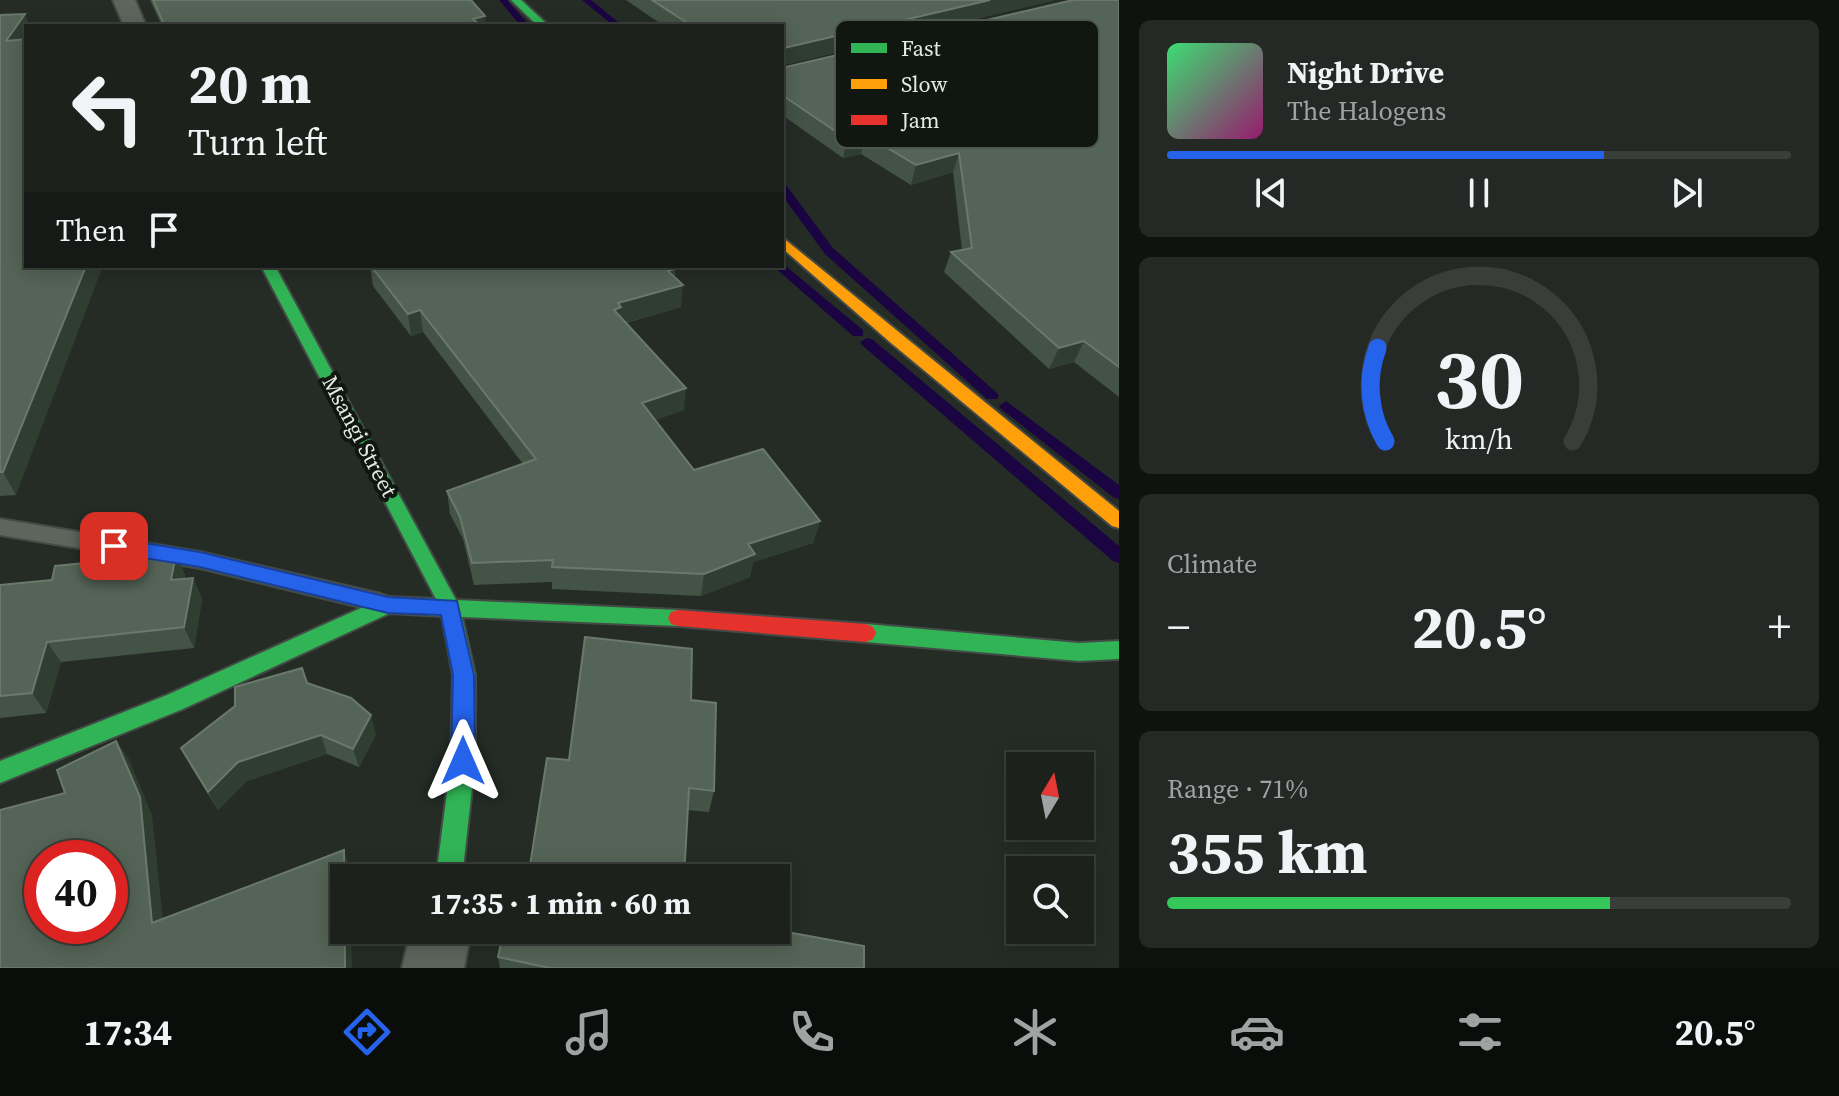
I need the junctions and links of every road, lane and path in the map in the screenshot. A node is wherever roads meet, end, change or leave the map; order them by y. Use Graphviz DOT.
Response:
graph roads {
  1 [pos="124,0"];
  2 [pos="516,0"];
  3 [pos="134,24"];
  4 [pos="542,24"];
  5 [pos="784,243"];
  6 [pos="269,268"];
  7 [pos="1119,521"];
  8 [pos="0,527"];
  9 [pos="388,605"];
  10 [pos="450,607"];
  11 [pos="1119,650"];
  12 [pos="0,772"];
  13 [pos="451,864"];
  14 [pos="438,944"];
  15 [pos="433,968"];
  1 -- 3 [label="street"];
  2 -- 4 [label="street"];
  5 -- 7 [label="street"];
  6 -- 10 [label="street, Msangi Street"];
  8 -- 9 [label="lane"];
  9 -- 10 [label="street"];
  9 -- 12 [label="street"];
  10 -- 11 [label="street"];
  10 -- 13 [label="street, Msangi Street"];
  14 -- 15 [label="street"];
}
